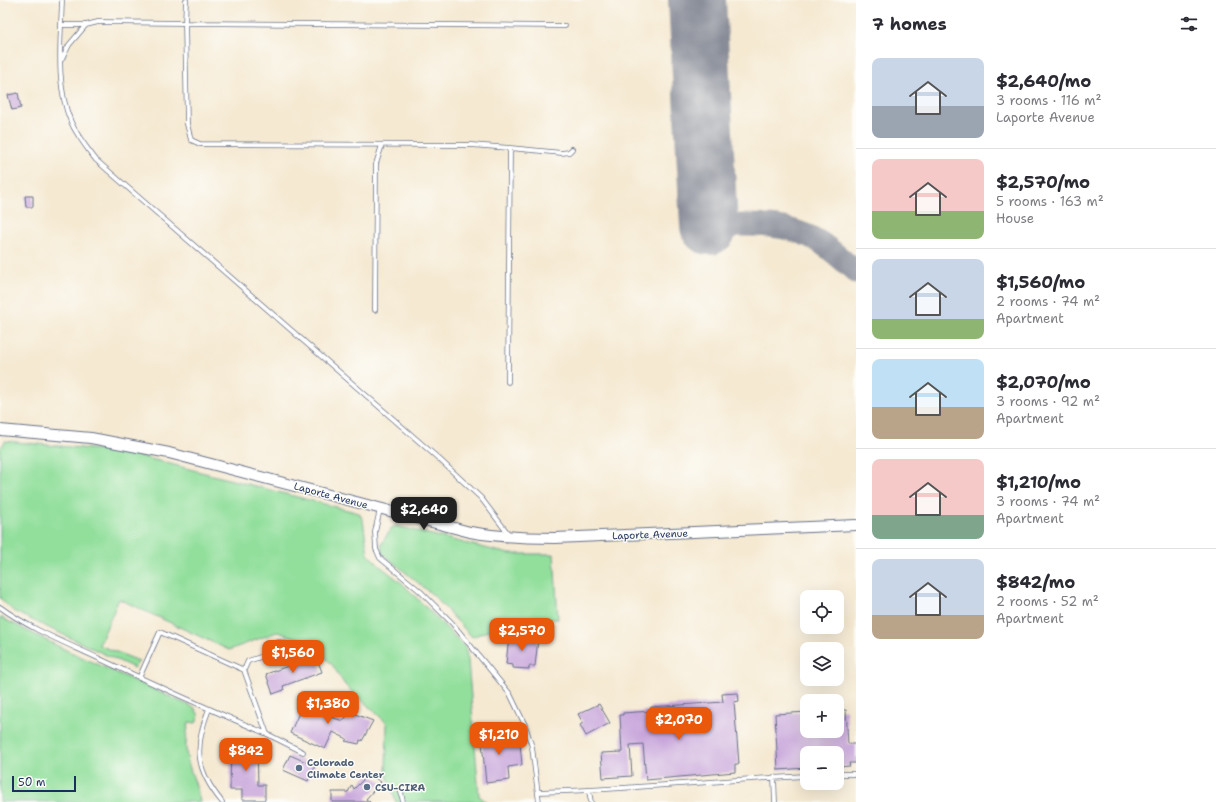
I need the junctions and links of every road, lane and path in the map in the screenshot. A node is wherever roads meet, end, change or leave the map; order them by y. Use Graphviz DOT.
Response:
graph roads {
  1 [pos="62,0"];
  2 [pos="186,0"];
  3 [pos="185,23"];
  4 [pos="61,25"];
  5 [pos="86,25"];
  6 [pos="565,26"];
  7 [pos="61,61"];
  8 [pos="382,145"];
  9 [pos="510,148"];
  10 [pos="572,149"];
  11 [pos="375,310"];
  12 [pos="508,382"];
  13 [pos="0,430"];
  14 [pos="381,508"];
  15 [pos="856,525"];
  16 [pos="512,538"];
  17 [pos="0,607"];
  18 [pos="270,654"];
  19 [pos="244,670"];
  20 [pos="139,678"];
  21 [pos="209,709"];
  22 [pos="267,734"];
  23 [pos="303,752"];
  24 [pos="844,774"];
  25 [pos="856,774"];
  26 [pos="800,776"];
  27 [pos="774,777"];
  28 [pos="589,791"];
  29 [pos="401,792"];
  30 [pos="538,792"];
  31 [pos="222,802"];
  32 [pos="403,802"];
  33 [pos="539,802"];
  34 [pos="591,802"];
  35 [pos="775,802"];
  1 -- 4 [label="lane"];
  2 -- 3 [label="lane"];
  3 -- 5 [label="lane"];
  3 -- 6 [label="lane"];
  3 -- 8 [label="lane"];
  4 -- 5 [label="lane"];
  4 -- 7 [label="lane"];
  5 -- 7 [label="lane"];
  7 -- 16 [label="lane"];
  8 -- 9 [label="lane"];
  8 -- 11 [label="lane"];
  9 -- 10 [label="lane"];
  9 -- 12 [label="lane"];
  13 -- 14 [label="street, Laporte Avenue"];
  14 -- 16 [label="street, Laporte Avenue"];
  14 -- 30 [label="lane"];
  15 -- 16 [label="street, Laporte Avenue"];
  17 -- 20 [label="lane"];
  18 -- 18 [label="lane"];
  18 -- 19 [label="lane"];
  19 -- 20 [label="lane"];
  19 -- 22 [label="lane"];
  20 -- 21 [label="lane"];
  21 -- 22 [label="lane"];
  21 -- 31 [label="lane"];
  22 -- 23 [label="lane"];
  24 -- 25 [label="lane"];
  26 -- 27 [label="lane"];
  27 -- 28 [label="lane"];
  27 -- 35 [label="lane"];
  28 -- 30 [label="lane"];
  28 -- 34 [label="lane"];
  29 -- 32 [label="lane"];
  30 -- 33 [label="lane"];
}
